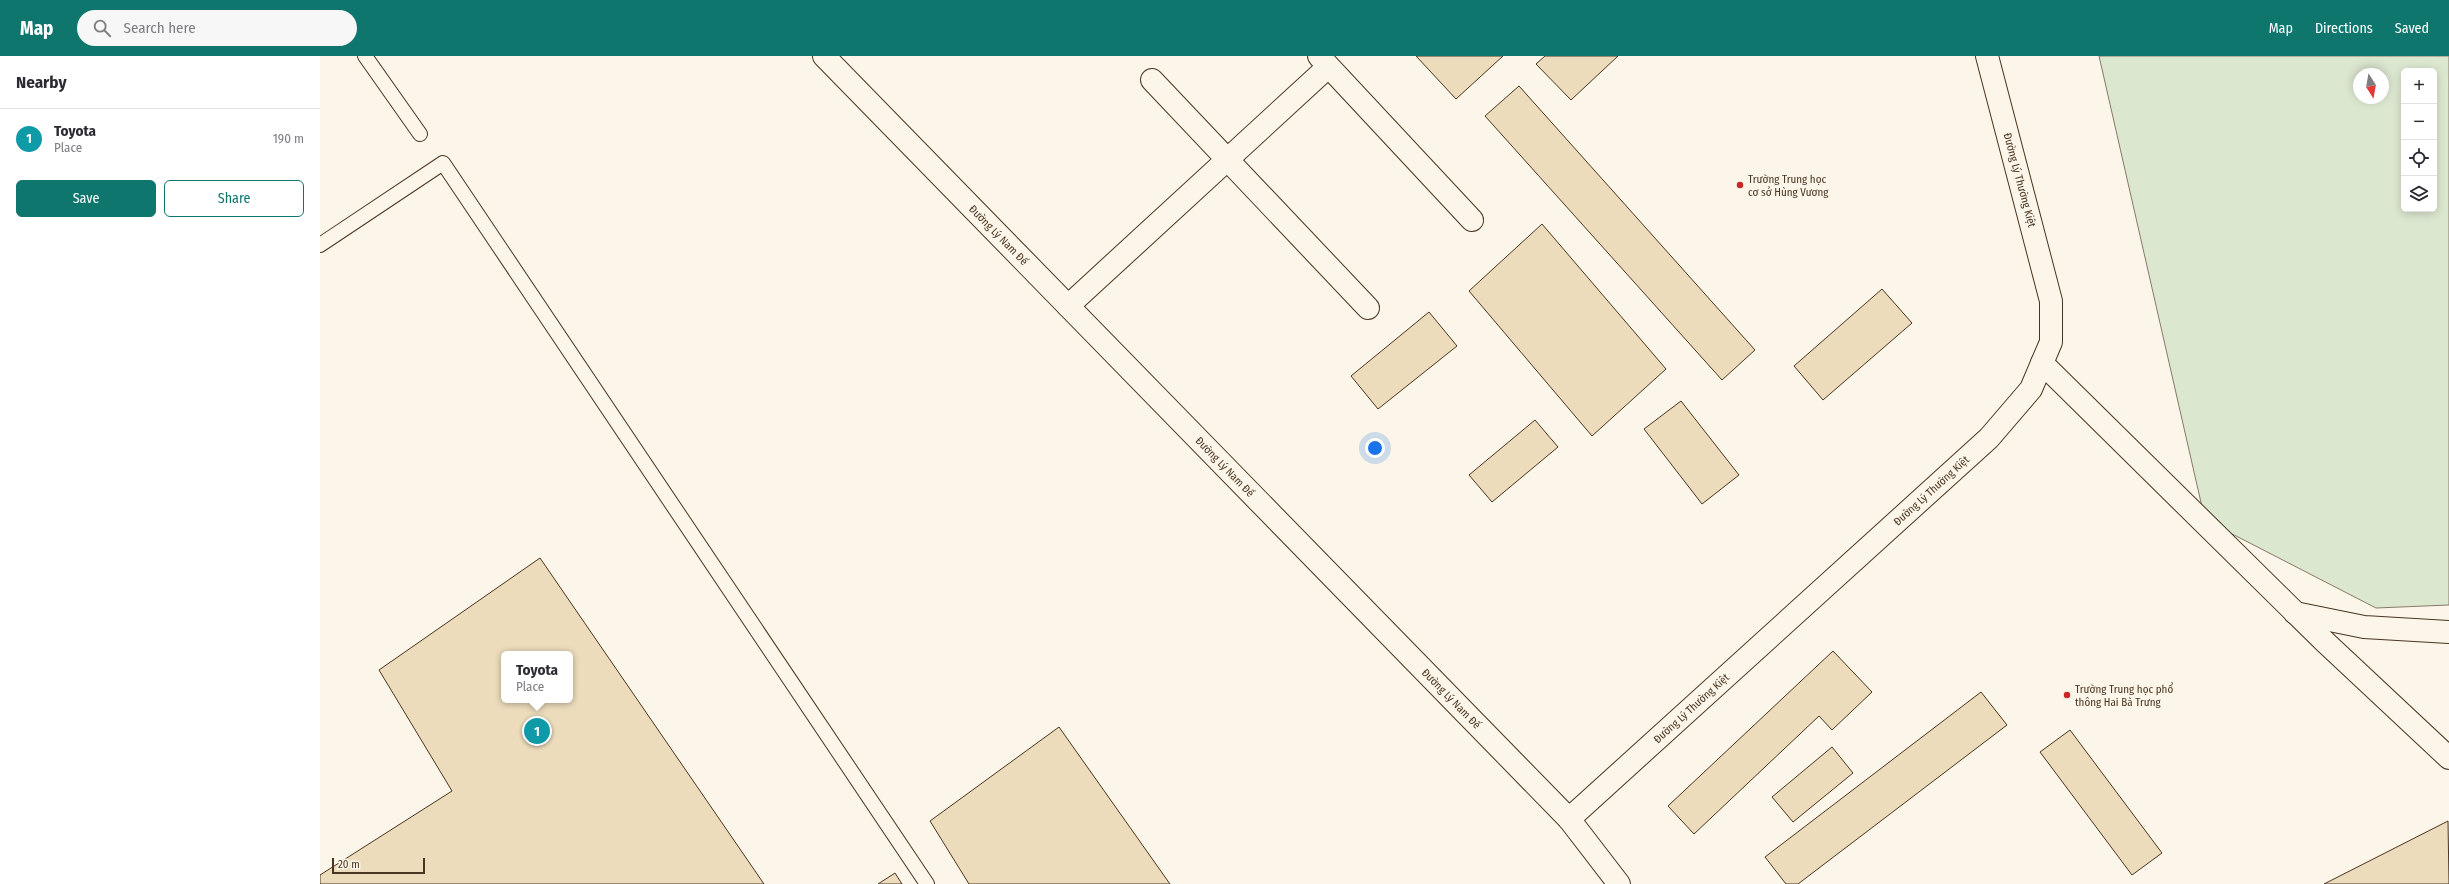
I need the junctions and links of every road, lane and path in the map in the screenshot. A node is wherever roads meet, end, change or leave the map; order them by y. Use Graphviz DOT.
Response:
graph roads {
  1 [pos="365,56"];
  2 [pos="824,56"];
  3 [pos="1987,56"];
  4 [pos="1324,61"];
  5 [pos="1152,80"];
  6 [pos="420,134"];
  7 [pos="1227,160"];
  8 [pos="1472,220"];
  9 [pos="320,245"];
  10 [pos="1068,306"];
  11 [pos="1368,308"];
  12 [pos="2042,363"];
  13 [pos="2296,613"];
  14 [pos="2449,632"];
  15 [pos="2449,758"];
  16 [pos="1569,819"];
  17 [pos="927,884"];
  18 [pos="1619,884"];
  1 -- 6 [label="lane"];
  2 -- 10 [label="street, Đường Lý Nam Đế"];
  3 -- 12 [label="street, Đường Lý Thường Kiệt"];
  4 -- 7 [label="street"];
  4 -- 8 [label="street"];
  5 -- 7 [label="street"];
  7 -- 10 [label="street"];
  7 -- 11 [label="street"];
  9 -- 17 [label="lane"];
  10 -- 16 [label="street, Đường Lý Nam Đế"];
  12 -- 13 [label="street"];
  12 -- 16 [label="street, Đường Lý Thường Kiệt"];
  13 -- 14 [label="street"];
  13 -- 15 [label="street"];
  16 -- 18 [label="street, Đường Lý Nam Đế"];
}
